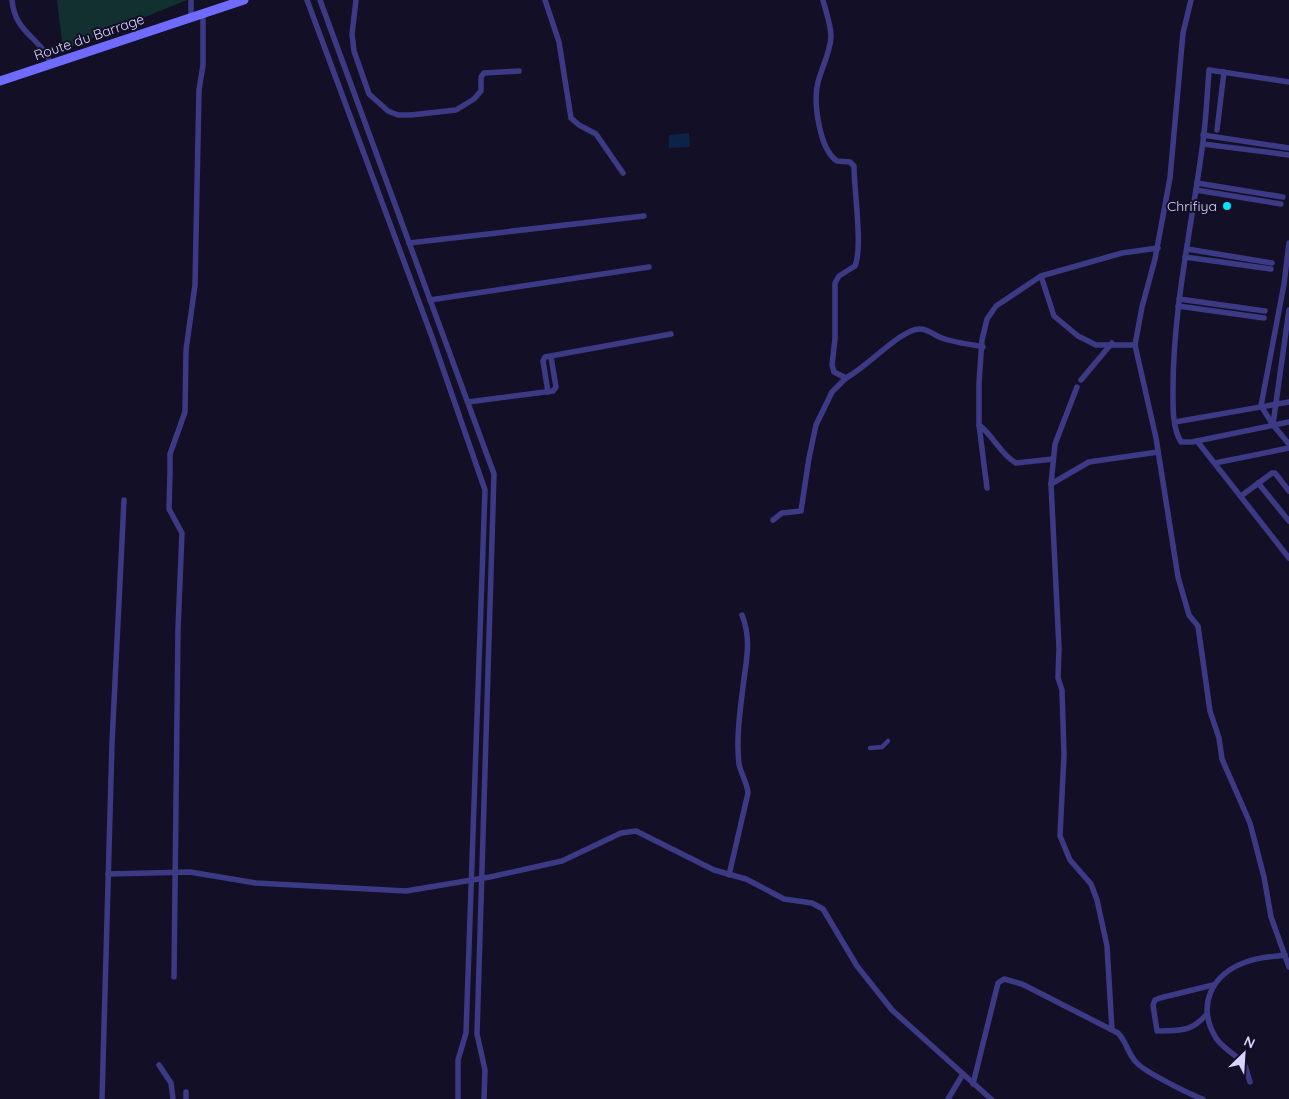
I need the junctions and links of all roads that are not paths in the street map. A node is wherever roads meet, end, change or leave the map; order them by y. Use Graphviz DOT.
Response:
graph roads {
  1 [pos="12,0"];
  2 [pos="191,0"];
  3 [pos="244,0"];
  4 [pos="307,0"];
  5 [pos="320,0"];
  6 [pos="356,0"];
  7 [pos="545,0"];
  8 [pos="823,0"];
  9 [pos="1191,0"];
  10 [pos="203,15"];
  11 [pos="191,18"];
  12 [pos="51,64"];
  13 [pos="519,70"];
  14 [pos="1224,72"];
  15 [pos="0,81"];
  16 [pos="1289,82"];
  17 [pos="1217,130"];
  18 [pos="1203,135"];
  19 [pos="1256,143"];
  20 [pos="1203,144"];
  21 [pos="1289,148"];
  22 [pos="1255,151"];
  23 [pos="1289,155"];
  24 [pos="623,173"];
  25 [pos="1197,183"];
  26 [pos="1196,190"];
  27 [pos="1247,190"];
  28 [pos="1283,197"];
  29 [pos="1246,199"];
  30 [pos="1281,204"];
  31 [pos="644,216"];
  32 [pos="1289,242"];
  33 [pos="409,243"];
  34 [pos="1158,248"];
  35 [pos="1187,249"];
  36 [pos="1186,257"];
  37 [pos="1239,258"];
  38 [pos="1238,266"];
  39 [pos="649,267"];
  40 [pos="1041,276"];
  41 [pos="430,300"];
  42 [pos="1179,302"];
  43 [pos="1227,306"];
  44 [pos="1289,310"];
  45 [pos="1226,313"];
  46 [pos="672,334"];
  47 [pos="1112,344"];
  48 [pos="1135,345"];
  49 [pos="983,347"];
  50 [pos="846,378"];
  51 [pos="1081,380"];
  52 [pos="1077,387"];
  53 [pos="468,402"];
  54 [pos="1289,402"];
  55 [pos="1274,405"];
  56 [pos="1261,406"];
  57 [pos="1175,422"];
  58 [pos="1289,422"];
  59 [pos="980,425"];
  60 [pos="1273,425"];
  61 [pos="1197,441"];
  62 [pos="1289,444"];
  63 [pos="1289,448"];
  64 [pos="1158,452"];
  65 [pos="1053,459"];
  66 [pos="1215,463"];
  67 [pos="1258,483"];
  68 [pos="1051,484"];
  69 [pos="987,488"];
  70 [pos="1289,491"];
  71 [pos="1241,496"];
  72 [pos="124,500"];
  73 [pos="773,520"];
  74 [pos="1289,521"];
  75 [pos="1289,558"];
  76 [pos="742,615"];
  77 [pos="888,741"];
  78 [pos="870,748"];
  79 [pos="176,872"];
  80 [pos="108,874"];
  81 [pos="729,875"];
  82 [pos="481,878"];
  83 [pos="471,879"];
  84 [pos="1285,955"];
  85 [pos="1289,967"];
  86 [pos="174,977"];
  87 [pos="1213,985"];
  88 [pos="1206,1015"];
  89 [pos="1112,1030"];
  90 [pos="159,1065"];
  91 [pos="963,1074"];
  92 [pos="1250,1082"];
  93 [pos="973,1084"];
  94 [pos="102,1099"];
  95 [pos="173,1099"];
  96 [pos="458,1099"];
  97 [pos="484,1099"];
  98 [pos="948,1099"];
  99 [pos="992,1099"];
  100 [pos="1203,1099"];
  1 -- 12 [label="street"];
  2 -- 11 [label="street"];
  3 -- 10 [label="main road, Route du Barrage"];
  4 -- 83 [label="street"];
  5 -- 33 [label="street"];
  6 -- 13 [label="street"];
  7 -- 24 [label="street"];
  8 -- 50 [label="street"];
  9 -- 34 [label="street"];
  10 -- 11 [label="main road, Route du Barrage"];
  10 -- 79 [label="street"];
  11 -- 12 [label="main road, Route du Barrage"];
  12 -- 15 [label="main road, Route du Barrage"];
  14 -- 16 [label="street"];
  14 -- 17 [label="street"];
  14 -- 18 [label="street"];
  18 -- 19 [label="street"];
  18 -- 20 [label="street"];
  19 -- 21 [label="street"];
  19 -- 22 [label="street"];
  20 -- 22 [label="street"];
  20 -- 25 [label="street"];
  22 -- 23 [label="street"];
  25 -- 26 [label="street"];
  25 -- 27 [label="street"];
  26 -- 29 [label="street"];
  26 -- 35 [label="street"];
  27 -- 28 [label="street"];
  27 -- 29 [label="street"];
  29 -- 30 [label="street"];
  31 -- 33 [label="street"];
  32 -- 56 [label="street"];
  33 -- 41 [label="street"];
  34 -- 40 [label="street"];
  34 -- 48 [label="street"];
  35 -- 36 [label="street"];
  35 -- 37 [label="street"];
  36 -- 38 [label="street"];
  36 -- 42 [label="street"];
  37 -- 38 [label="street"];
  37 -- 38 [label="street"];
  39 -- 41 [label="street"];
  40 -- 47 [label="street"];
  40 -- 49 [label="street"];
  41 -- 53 [label="street"];
  42 -- 43 [label="street"];
  42 -- 45 [label="street"];
  42 -- 57 [label="street"];
  43 -- 45 [label="street"];
  43 -- 45 [label="street"];
  44 -- 55 [label="street"];
  46 -- 53 [label="street"];
  47 -- 48 [label="street"];
  47 -- 51 [label="street"];
  48 -- 64 [label="street"];
  49 -- 50 [label="street"];
  49 -- 59 [label="street"];
  50 -- 73 [label="street"];
  52 -- 65 [label="street"];
  53 -- 82 [label="street"];
  54 -- 55 [label="street"];
  55 -- 56 [label="street"];
  55 -- 60 [label="street"];
  56 -- 57 [label="street"];
  56 -- 60 [label="street"];
  57 -- 61 [label="street"];
  58 -- 60 [label="street"];
  59 -- 65 [label="street"];
  59 -- 69 [label="street"];
  60 -- 61 [label="street"];
  60 -- 62 [label="street"];
  61 -- 66 [label="street"];
  63 -- 66 [label="street"];
  64 -- 68 [label="street"];
  64 -- 84 [label="street"];
  65 -- 68 [label="street"];
  66 -- 71 [label="street"];
  67 -- 70 [label="street"];
  67 -- 71 [label="street"];
  67 -- 74 [label="street"];
  68 -- 89 [label="street"];
  71 -- 75 [label="street"];
  72 -- 80 [label="street"];
  76 -- 81 [label="street"];
  77 -- 78 [label="street"];
  79 -- 80 [label="street"];
  79 -- 83 [label="street"];
  79 -- 86 [label="street"];
  80 -- 94 [label="street"];
  81 -- 82 [label="street"];
  81 -- 91 [label="street"];
  82 -- 83 [label="street"];
  82 -- 97 [label="street"];
  83 -- 96 [label="street"];
  84 -- 85 [label="street"];
  84 -- 87 [label="street"];
  87 -- 88 [label="street"];
  87 -- 88 [label="street"];
  88 -- 92 [label="street"];
  89 -- 93 [label="street"];
  89 -- 100 [label="street"];
  90 -- 95 [label="street"];
  91 -- 93 [label="street"];
  91 -- 98 [label="street"];
  93 -- 99 [label="street"];
}
